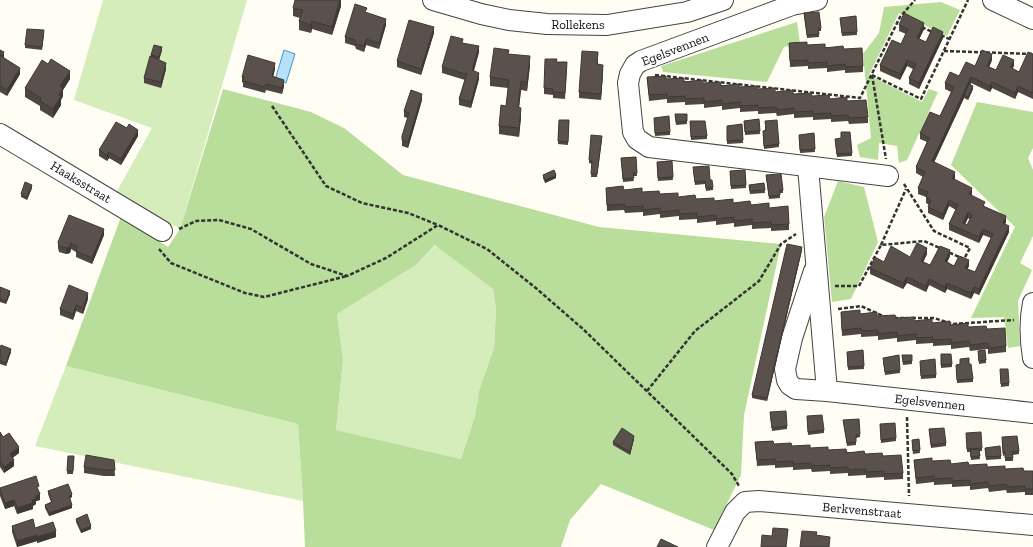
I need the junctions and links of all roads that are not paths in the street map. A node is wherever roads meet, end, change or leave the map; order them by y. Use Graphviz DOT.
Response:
graph roads {
  1 [pos="433,0"];
  2 [pos="723,0"];
  3 [pos="817,0"];
  4 [pos="993,0"];
  5 [pos="1033,19"];
  6 [pos="0,134"];
  7 [pos="808,167"];
  8 [pos="893,180"];
  9 [pos="162,231"];
  10 [pos="817,263"];
  11 [pos="1032,311"];
  12 [pos="1033,358"];
  13 [pos="828,391"];
  14 [pos="1033,413"];
  15 [pos="1033,525"];
  16 [pos="717,547"];
  1 -- 2 [label="street, Rollekens"];
  3 -- 7 [label="street, Egelsvennen"];
  4 -- 5 [label="street"];
  6 -- 9 [label="street, Haaksstraat"];
  7 -- 8 [label="street, Egelsvennen"];
  7 -- 10 [label="street, Egelsvennen"];
  10 -- 13 [label="street, Egelsvennen"];
  10 -- 13 [label="street, Egelsvennen"];
  11 -- 12 [label="street"];
  13 -- 14 [label="street, Egelsvennen"];
  15 -- 16 [label="street, Berkvenstraat"];
}
